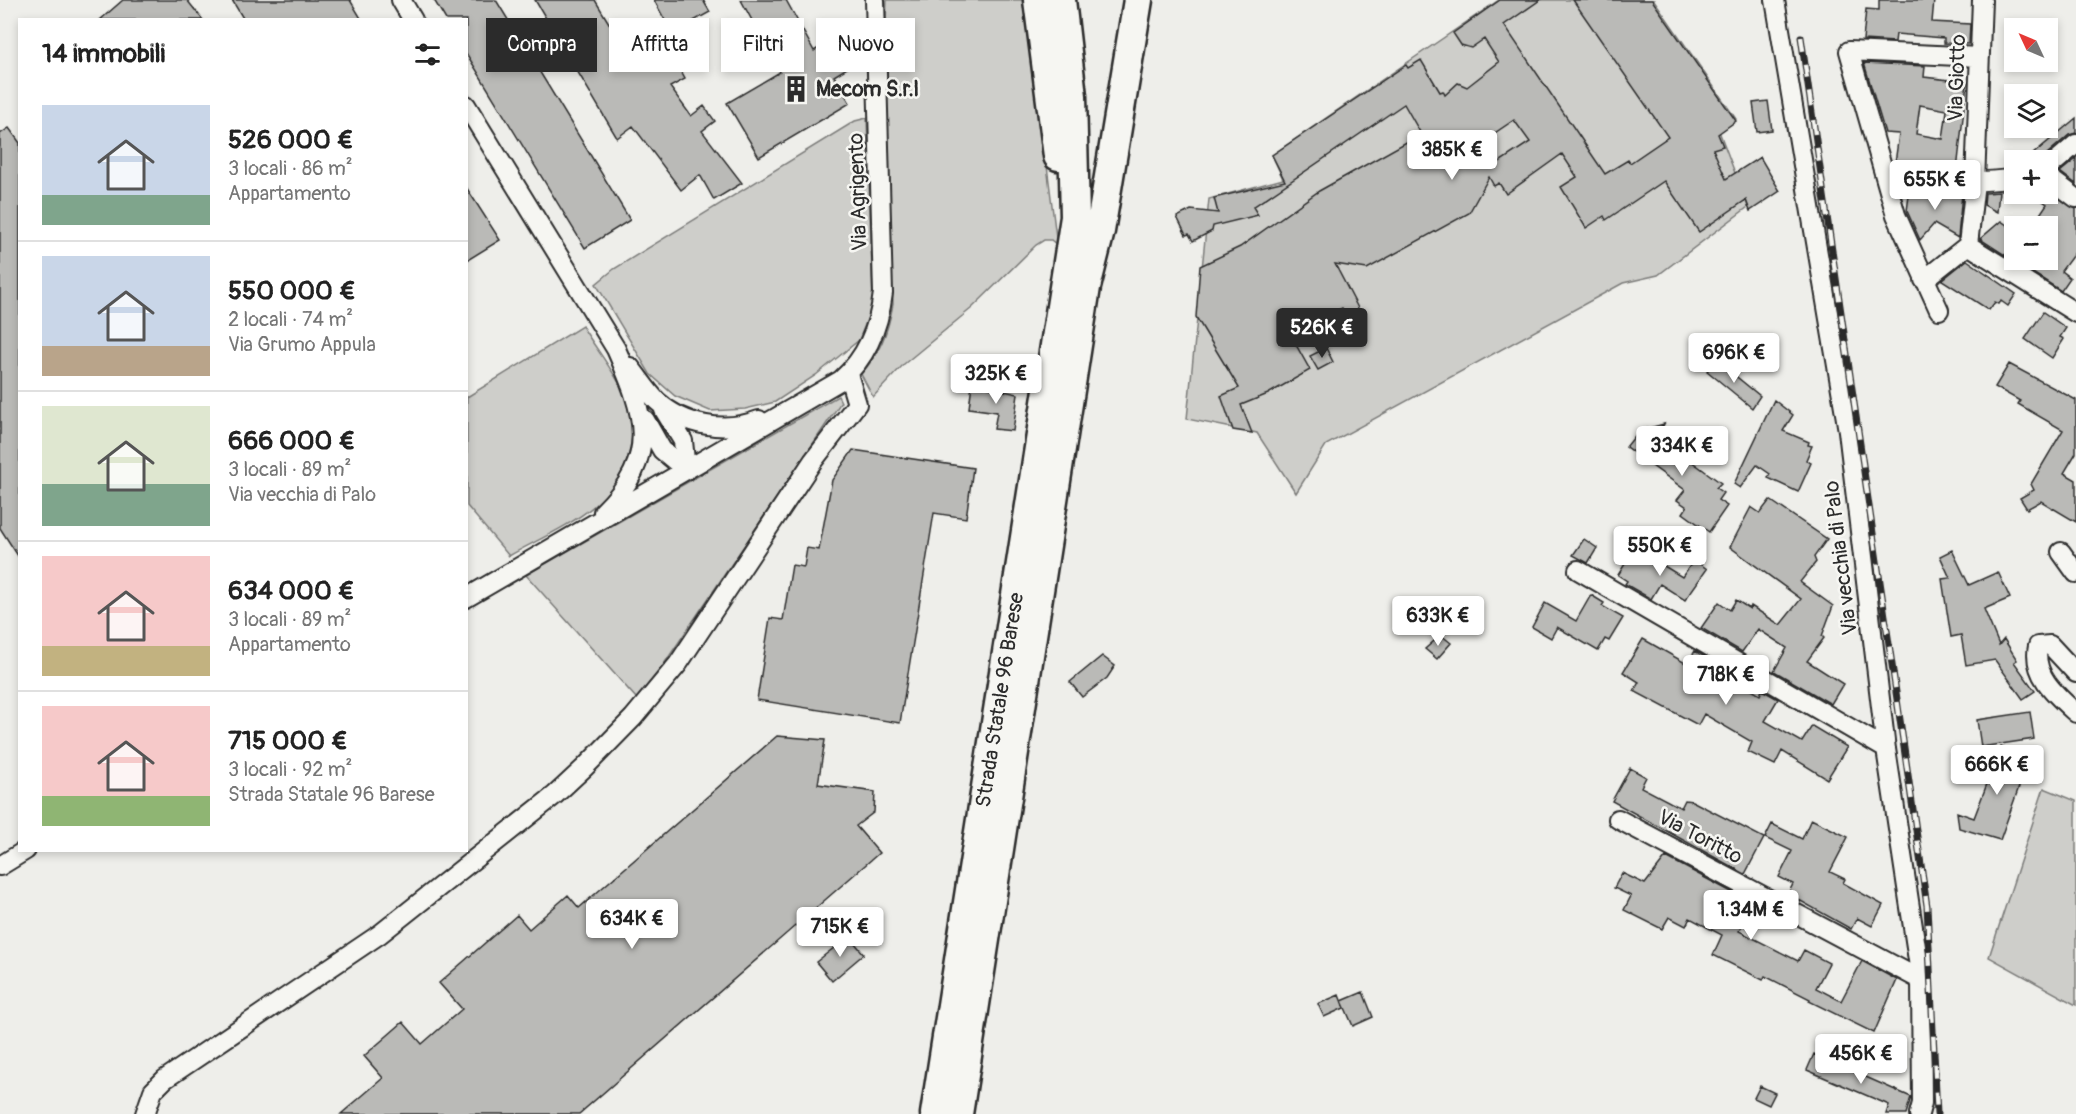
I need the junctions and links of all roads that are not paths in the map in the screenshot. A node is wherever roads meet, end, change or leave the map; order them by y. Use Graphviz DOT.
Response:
graph roads {
  1 [pos="401,0"];
  2 [pos="875,0"];
  3 [pos="1038,0"];
  4 [pos="1061,0"];
  5 [pos="1076,0"];
  6 [pos="1138,0"];
  7 [pos="1775,0"];
  8 [pos="1982,0"];
  9 [pos="412,18"];
  10 [pos="1980,57"];
  11 [pos="468,108"];
  12 [pos="2076,144"];
  13 [pos="2058,159"];
  14 [pos="1886,173"];
  15 [pos="2004,179"];
  16 [pos="1975,182"];
  17 [pos="2058,184"];
  18 [pos="2076,198"];
  19 [pos="1968,244"];
  20 [pos="1924,280"];
  21 [pos="1075,287"];
  22 [pos="1939,310"];
  23 [pos="2076,313"];
  24 [pos="616,349"];
  25 [pos="848,374"];
  26 [pos="657,401"];
  27 [pos="791,408"];
  28 [pos="640,411"];
  29 [pos="686,470"];
  30 [pos="586,528"];
  31 [pos="2061,552"];
  32 [pos="1578,570"];
  33 [pos="2076,573"];
  34 [pos="468,597"];
  35 [pos="2076,673"];
  36 [pos="2076,713"];
  37 [pos="1886,749"];
  38 [pos="1618,819"];
  39 [pos="23,852"];
  40 [pos="0,866"];
  41 [pos="1921,980"];
  42 [pos="145,1114"];
  43 [pos="935,1114"];
  44 [pos="958,1114"];
  45 [pos="1919,1114"];
  1 -- 9 [label="street"];
  2 -- 25 [label="street, Via Agrigento"];
  3 -- 21 [label="main road"];
  4 -- 21 [label="main road"];
  5 -- 21 [label="main road"];
  6 -- 21 [label="main road"];
  7 -- 37 [label="street, Via vecchia di Palo"];
  8 -- 10 [label="street, Via Giotto"];
  10 -- 14 [label="street"];
  10 -- 16 [label="street, Via Giotto"];
  11 -- 24 [label="street"];
  12 -- 13 [label="street"];
  14 -- 16 [label="street"];
  14 -- 20 [label="street"];
  15 -- 16 [label="street"];
  16 -- 19 [label="street, Via Giotto"];
  17 -- 18 [label="street"];
  19 -- 20 [label="street"];
  19 -- 23 [label="street"];
  20 -- 22 [label="street"];
  21 -- 43 [label="main road, Strada Statale 96 Barese"];
  21 -- 44 [label="main road, Strada Statale 96 Barese"];
  24 -- 26 [label="street"];
  24 -- 28 [label="street"];
  25 -- 27 [label="street"];
  25 -- 42 [label="street"];
  26 -- 27 [label="street"];
  26 -- 29 [label="street"];
  27 -- 29 [label="street"];
  28 -- 29 [label="street"];
  28 -- 30 [label="street"];
  29 -- 30 [label="street"];
  30 -- 34 [label="street"];
  31 -- 33 [label="street"];
  32 -- 37 [label="street"];
  35 -- 36 [label="street"];
  37 -- 41 [label="street, Via vecchia di Palo"];
  38 -- 41 [label="street, Via Toritto"];
  39 -- 40 [label="street"];
  41 -- 45 [label="street, Via vecchia di Palo"];
}
